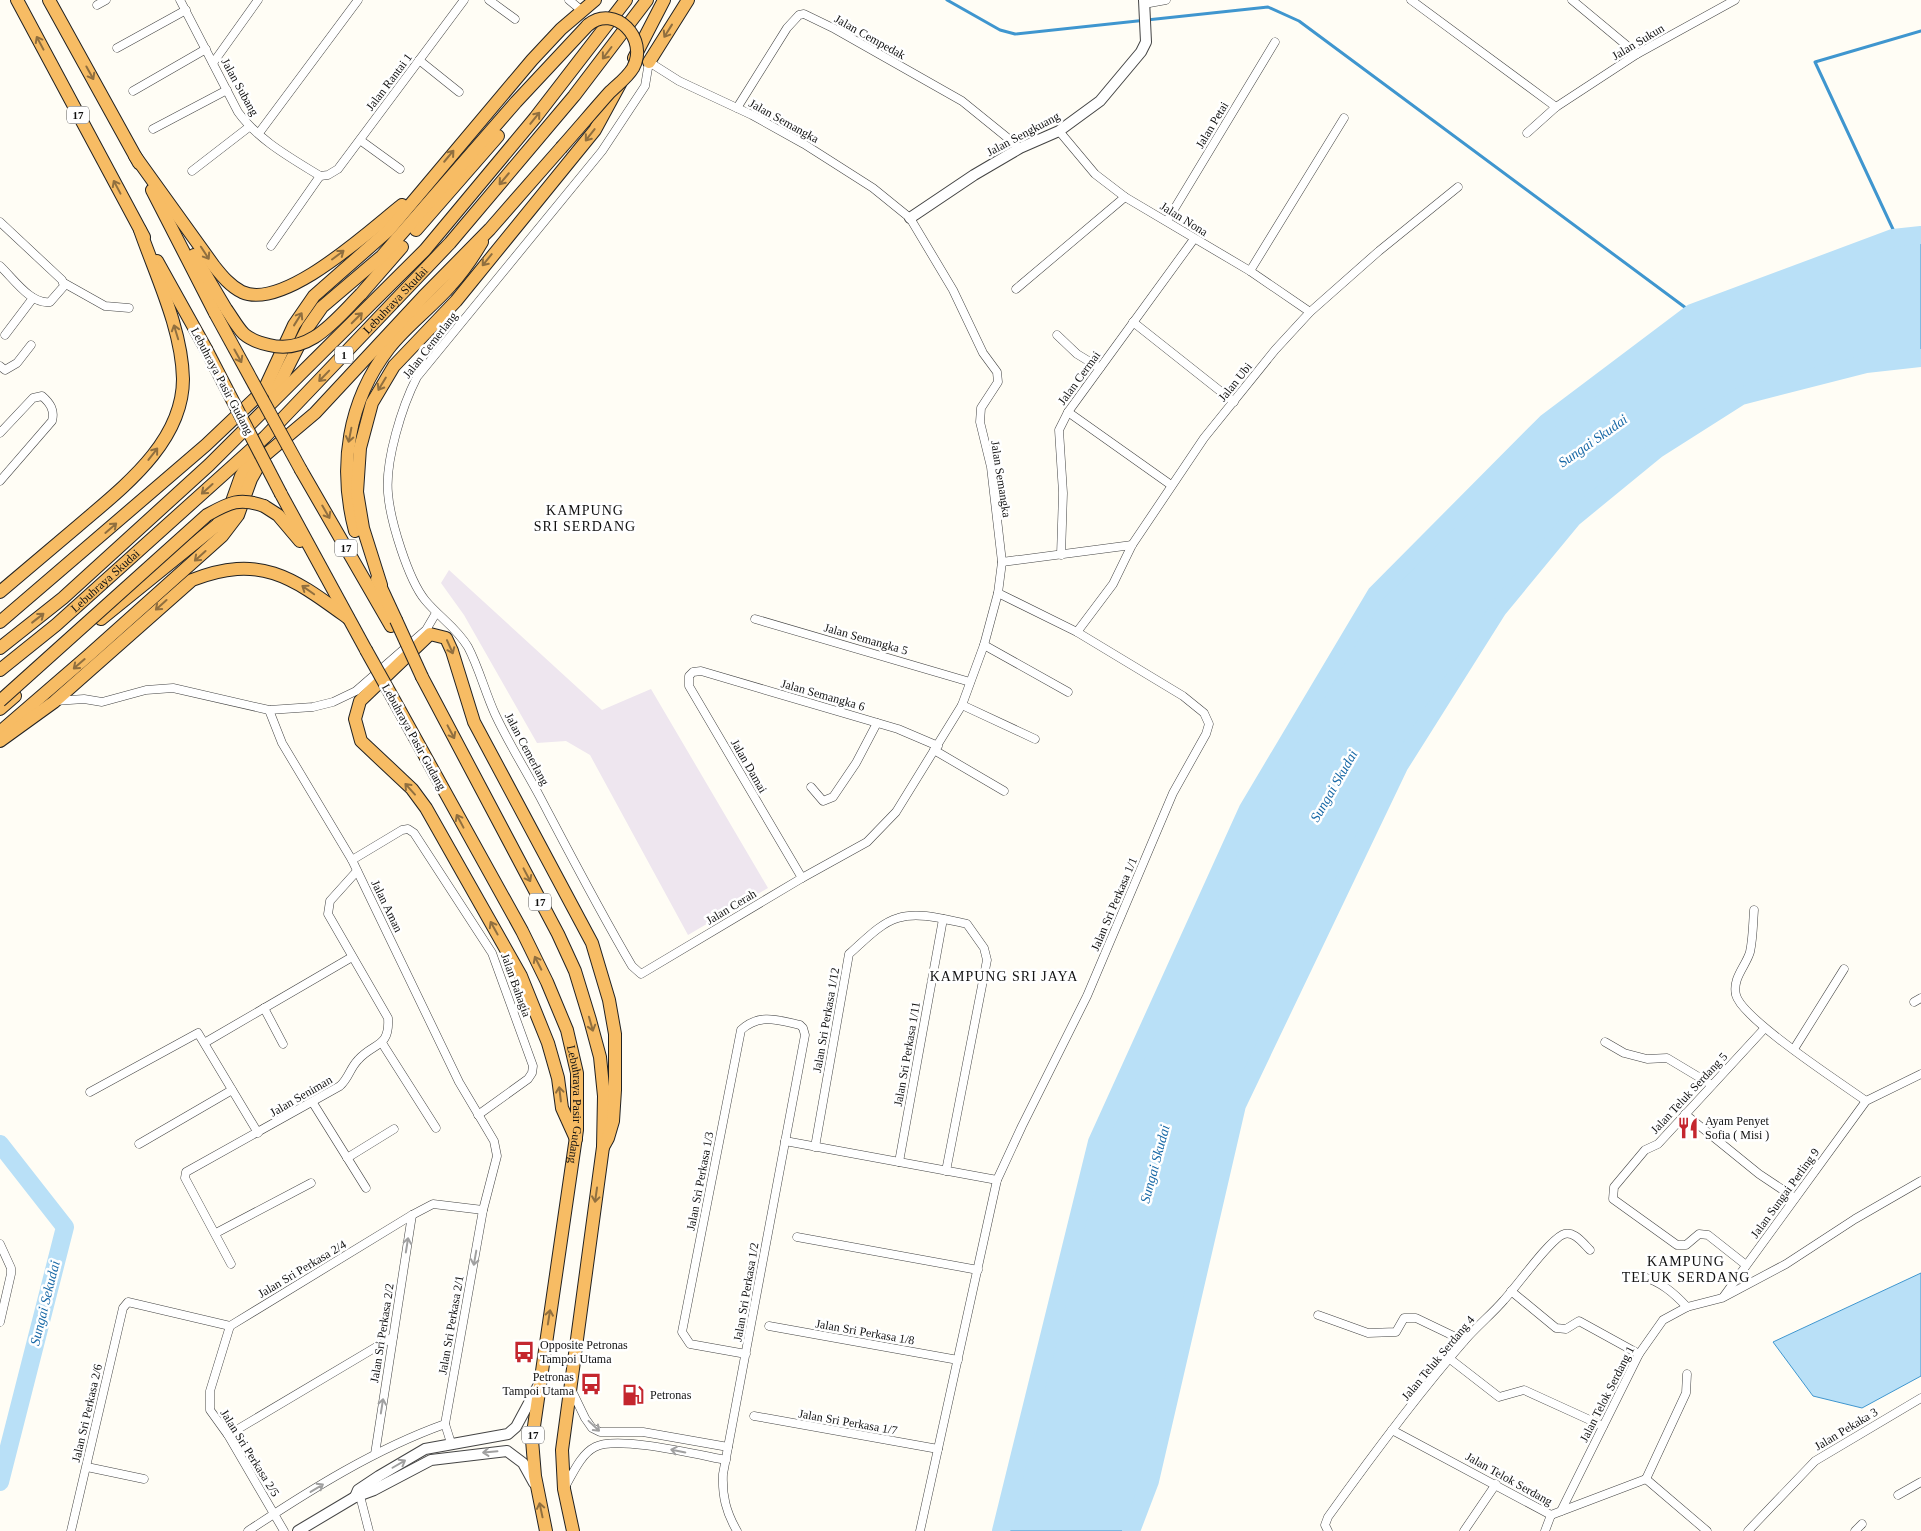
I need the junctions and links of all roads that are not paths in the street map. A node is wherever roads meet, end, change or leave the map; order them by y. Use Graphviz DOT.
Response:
graph roads {
  1 [pos="17,0"];
  2 [pos="49,0"];
  3 [pos="106,0"];
  4 [pos="180,0"];
  5 [pos="258,0"];
  6 [pos="358,0"];
  7 [pos="464,0"];
  8 [pos="489,0"];
  9 [pos="569,0"];
  10 [pos="595,0"];
  11 [pos="626,0"];
  12 [pos="647,0"];
  13 [pos="664,0"];
  14 [pos="688,0"];
  15 [pos="1166,0"];
  16 [pos="1412,0"];
  17 [pos="1572,0"];
  18 [pos="1734,0"];
  19 [pos="1721,2"];
  20 [pos="1144,5"];
  21 [pos="97,6"];
  22 [pos="186,10"];
  23 [pos="581,10"];
  24 [pos="515,19"];
  25 [pos="588,25"];
  26 [pos="643,41"];
  27 [pos="1275,42"];
  28 [pos="117,48"];
  29 [pos="206,49"];
  30 [pos="1636,54"];
  31 [pos="419,60"];
  32 [pos="649,62"];
  33 [pos="213,63"];
  34 [pos="227,90"];
  35 [pos="133,91"];
  36 [pos="459,92"];
  37 [pos="1556,107"];
  38 [pos="737,108"];
  39 [pos="1344,118"];
  40 [pos="249,127"];
  41 [pos="153,130"];
  42 [pos="1059,131"];
  43 [pos="259,133"];
  44 [pos="1528,133"];
  45 [pos="360,140"];
  46 [pos="1020,148"];
  47 [pos="135,156"];
  48 [pos="400,169"];
  49 [pos="192,170"];
  50 [pos="320,176"];
  51 [pos="1458,187"];
  52 [pos="418,193"];
  53 [pos="1125,197"];
  54 [pos="910,218"];
  55 [pos="1167,221"];
  56 [pos="0,222"];
  57 [pos="140,230"];
  58 [pos="1194,239"];
  59 [pos="272,246"];
  60 [pos="0,266"];
  61 [pos="1250,271"];
  62 [pos="64,283"];
  63 [pos="1016,289"];
  64 [pos="33,298"];
  65 [pos="426,302"];
  66 [pos="130,308"];
  67 [pos="220,311"];
  68 [pos="1310,312"];
  69 [pos="1133,322"];
  70 [pos="5,335"];
  71 [pos="1057,335"];
  72 [pos="31,345"];
  73 [pos="0,366"];
  74 [pos="1100,368"];
  75 [pos="1234,402"];
  76 [pos="1068,412"];
  77 [pos="261,414"];
  78 [pos="0,433"];
  79 [pos="265,437"];
  80 [pos="131,480"];
  81 [pos="0,481"];
  82 [pos="1171,485"];
  83 [pos="1132,545"];
  84 [pos="1062,555"];
  85 [pos="318,562"];
  86 [pos="1002,562"];
  87 [pos="381,585"];
  88 [pos="0,592"];
  89 [pos="998,593"];
  90 [pos="0,597"];
  91 [pos="436,613"];
  92 [pos="348,618"];
  93 [pos="755,619"];
  94 [pos="0,622"];
  95 [pos="394,623"];
  96 [pos="1077,632"];
  97 [pos="984,645"];
  98 [pos="0,648"];
  99 [pos="0,670"];
  100 [pos="701,672"];
  101 [pos="970,682"];
  102 [pos="1068,692"];
  103 [pos="0,701"];
  104 [pos="54,702"];
  105 [pos="962,705"];
  106 [pos="0,709"];
  107 [pos="269,710"];
  108 [pos="877,723"];
  109 [pos="0,732"];
  110 [pos="1035,739"];
  111 [pos="0,740"];
  112 [pos="936,748"];
  113 [pos="811,787"];
  114 [pos="1004,791"];
  115 [pos="352,860"];
  116 [pos="834,860"];
  117 [pos="358,872"];
  118 [pos="802,878"];
  119 [pos="1754,910"];
  120 [pos="943,920"];
  121 [pos="352,956"];
  122 [pos="1844,969"];
  123 [pos="641,974"];
  124 [pos="264,1008"];
  125 [pos="804,1028"];
  126 [pos="1764,1028"];
  127 [pos="206,1042"];
  128 [pos="1605,1042"];
  129 [pos="382,1043"];
  130 [pos="283,1044"];
  131 [pos="1794,1050"];
  132 [pos="1921,1074"];
  133 [pos="1712,1084"];
  134 [pos="232,1090"];
  135 [pos="90,1092"];
  136 [pos="1866,1101"];
  137 [pos="313,1103"];
  138 [pos="1685,1114"];
  139 [pos="478,1115"];
  140 [pos="436,1128"];
  141 [pos="394,1129"];
  142 [pos="258,1133"];
  143 [pos="576,1139"];
  144 [pos="494,1141"];
  145 [pos="785,1141"];
  146 [pos="140,1144"];
  147 [pos="815,1146"];
  148 [pos="603,1147"];
  149 [pos="347,1158"];
  150 [pos="899,1162"];
  151 [pos="946,1171"];
  152 [pos="998,1180"];
  153 [pos="1921,1181"];
  154 [pos="311,1183"];
  155 [pos="366,1188"];
  156 [pos="1795,1198"];
  157 [pos="483,1210"];
  158 [pos="412,1215"];
  159 [pos="216,1233"];
  160 [pos="797,1237"];
  161 [pos="0,1244"];
  162 [pos="1590,1250"];
  163 [pos="231,1264"];
  164 [pos="1746,1265"];
  165 [pos="978,1270"];
  166 [pos="1640,1276"];
  167 [pos="1511,1292"];
  168 [pos="1722,1298"];
  169 [pos="1687,1307"];
  170 [pos="1318,1315"];
  171 [pos="0,1322"];
  172 [pos="230,1326"];
  173 [pos="769,1326"];
  174 [pos="393,1337"];
  175 [pos="1464,1341"];
  176 [pos="746,1354"];
  177 [pos="1639,1354"];
  178 [pos="1450,1359"];
  179 [pos="958,1360"];
  180 [pos="1687,1374"];
  181 [pos="540,1383"];
  182 [pos="569,1385"];
  183 [pos="1921,1398"];
  184 [pos="754,1416"];
  185 [pos="446,1424"];
  186 [pos="1603,1426"];
  187 [pos="1392,1430"];
  188 [pos="228,1435"];
  189 [pos="451,1443"];
  190 [pos="728,1448"];
  191 [pos="938,1449"];
  192 [pos="374,1454"];
  193 [pos="726,1460"];
  194 [pos="87,1466"];
  195 [pos="144,1479"];
  196 [pos="1646,1479"];
  197 [pos="1921,1482"];
  198 [pos="1496,1484"];
  199 [pos="537,1488"];
  200 [pos="564,1489"];
  201 [pos="358,1495"];
  202 [pos="1898,1495"];
  203 [pos="1561,1511"];
  204 [pos="275,1513"];
  205 [pos="1551,1515"];
  206 [pos="1862,1524"];
  207 [pos="71,1531"];
  208 [pos="248,1531"];
  209 [pos="284,1531"];
  210 [pos="298,1531"];
  211 [pos="369,1531"];
  212 [pos="546,1531"];
  213 [pos="573,1531"];
  214 [pos="737,1531"];
  215 [pos="920,1531"];
  216 [pos="1328,1531"];
  217 [pos="1464,1531"];
  218 [pos="1545,1531"];
  219 [pos="1707,1531"];
  220 [pos="1748,1531"];
  221 [pos="1855,1531"];
  57 -- 1 [label="highway, Lebuhraya Pasir Gudang / 17, one-way"];
  2 -- 47 [label="highway, Lebuhraya Pasir Gudang / 17, one-way"];
  3 -- 21 [label="street"];
  4 -- 22 [label="street, Jalan Subang"];
  5 -- 33 [label="street"];
  6 -- 43 [label="street"];
  7 -- 31 [label="street, Jalan Rantai 1"];
  8 -- 24 [label="street"];
  9 -- 23 [label="street"];
  10 -- 23 [label="highway"];
  77 -- 11 [label="highway, Lebuhraya Skudai / 1, one-way"];
  12 -- 79 [label="highway, Lebuhraya Skudai / 1, one-way"];
  13 -- 26 [label="highway"];
  14 -- 32 [label="highway, one-way"];
  15 -- 20 [label="street"];
  16 -- 37 [label="street"];
  17 -- 30 [label="street"];
  18 -- 19 [label="street, Jalan Sukun"];
  19 -- 30 [label="street, Jalan Sukun"];
  20 -- 42 [label="street, Jalan Sengkuang"];
  22 -- 28 [label="street"];
  22 -- 29 [label="street, Jalan Subang"];
  52 -- 23 [label="highway, one-way"];
  25 -- 65 [label="highway, bridge"];
  25 -- 67 [label="highway, bridge"];
  25 -- 77 [label="highway"];
  26 -- 32 [label="highway"];
  26 -- 87 [label="highway, one-way"];
  27 -- 55 [label="street, Jalan Petai"];
  29 -- 33 [label="street, Jalan Subang"];
  29 -- 35 [label="street"];
  30 -- 37 [label="street, Jalan Sukun"];
  31 -- 36 [label="street"];
  31 -- 45 [label="street, Jalan Rantai 1"];
  32 -- 38 [label="street, Jalan Semangka"];
  32 -- 91 [label="street, Jalan Cemerlang"];
  33 -- 34 [label="street, Jalan Subang"];
  34 -- 40 [label="street, Jalan Subang"];
  34 -- 41 [label="street"];
  37 -- 44 [label="street, Jalan Sukun"];
  38 -- 46 [label="street, Jalan Cempedak"];
  38 -- 54 [label="street, Jalan Semangka"];
  39 -- 61 [label="street"];
  40 -- 43 [label="street, Jalan Subang"];
  40 -- 49 [label="street"];
  42 -- 46 [label="street, Jalan Sengkuang"];
  42 -- 53 [label="street, Jalan Nona"];
  43 -- 50 [label="street, Jalan Subang"];
  45 -- 48 [label="street"];
  45 -- 50 [label="street, Jalan Rantai 1"];
  46 -- 54 [label="street, Jalan Sengkuang"];
  47 -- 52 [label="highway, one-way"];
  47 -- 67 [label="highway, Lebuhraya Pasir Gudang / 17"];
  50 -- 59 [label="street"];
  51 -- 68 [label="street, Jalan Ubi"];
  94 -- 52 [label="highway, one-way"];
  53 -- 55 [label="street, Jalan Nona"];
  53 -- 63 [label="street"];
  54 -- 86 [label="street, Jalan Semangka"];
  55 -- 58 [label="street, Jalan Nona"];
  56 -- 62 [label="street"];
  80 -- 57 [label="highway, one-way"];
  57 -- 85 [label="highway, Lebuhraya Pasir Gudang / 17, bridge"];
  58 -- 61 [label="street, Jalan Nona"];
  58 -- 69 [label="street, Jalan Cermai"];
  60 -- 64 [label="street"];
  61 -- 68 [label="street, Jalan Nona"];
  62 -- 64 [label="street"];
  62 -- 66 [label="street"];
  64 -- 70 [label="street"];
  65 -- 87 [label="highway, one-way"];
  65 -- 109 [label="highway, one-way"];
  67 -- 95 [label="highway, Lebuhraya Pasir Gudang / 17, one-way, bridge"];
  68 -- 75 [label="street, Jalan Ubi"];
  69 -- 74 [label="street, Jalan Cermai"];
  69 -- 75 [label="street"];
  71 -- 74 [label="street"];
  72 -- 73 [label="street"];
  74 -- 76 [label="street, Jalan Cermai"];
  75 -- 82 [label="street, Jalan Ubi"];
  76 -- 82 [label="street"];
  76 -- 84 [label="street, Jalan Cermai"];
  98 -- 77 [label="highway, Lebuhraya Skudai / 1, one-way"];
  78 -- 81 [label="street"];
  79 -- 99 [label="highway, Lebuhraya Skudai / 1, one-way"];
  79 -- 106 [label="highway"];
  80 -- 88 [label="highway"];
  80 -- 90 [label="highway"];
  82 -- 83 [label="street, Jalan Ubi"];
  83 -- 84 [label="street"];
  83 -- 96 [label="street, Jalan Ubi"];
  84 -- 86 [label="street"];
  85 -- 92 [label="highway, Lebuhraya Pasir Gudang / 17"];
  85 -- 103 [label="highway, bridge"];
  86 -- 89 [label="street, Jalan Semangka"];
  87 -- 95 [label="highway"];
  89 -- 96 [label="street, Jalan Sri Perkasa 1/1"];
  89 -- 97 [label="street, Jalan Semangka"];
  91 -- 107 [label="street"];
  91 -- 123 [label="street, Jalan Cemerlang"];
  92 -- 104 [label="highway, one-way"];
  143 -- 92 [label="highway, Lebuhraya Pasir Gudang / 17, one-way, bridge"];
  93 -- 101 [label="street, Jalan Semangka 5"];
  95 -- 148 [label="highway, Lebuhraya Pasir Gudang / 17, one-way, bridge"];
  96 -- 152 [label="street, Jalan Sri Perkasa 1/1"];
  97 -- 101 [label="street, Jalan Semangka"];
  97 -- 102 [label="street"];
  100 -- 108 [label="street, Jalan Semangka 6"];
  100 -- 118 [label="street, Jalan Damai"];
  101 -- 105 [label="street, Jalan Semangka"];
  104 -- 107 [label="street"];
  104 -- 111 [label="highway"];
  105 -- 110 [label="street"];
  105 -- 112 [label="street, Jalan Semangka"];
  107 -- 115 [label="street, Jalan Aman"];
  108 -- 112 [label="street, Jalan Semangka 6"];
  108 -- 113 [label="street"];
  112 -- 114 [label="street, Jalan Semangka 6"];
  112 -- 116 [label="street, Jalan Semangka"];
  115 -- 117 [label="street, Jalan Aman"];
  115 -- 139 [label="street, Jalan Bahagia"];
  116 -- 118 [label="street, Jalan Cerah"];
  117 -- 121 [label="street"];
  117 -- 139 [label="street, Jalan Aman"];
  118 -- 123 [label="street, Jalan Cerah"];
  119 -- 126 [label="street"];
  120 -- 147 [label="street, Jalan Sri Perkasa 1/12"];
  120 -- 150 [label="street, Jalan Sri Perkasa 1/11"];
  120 -- 151 [label="street, Jalan Sri Perkasa 1/12"];
  121 -- 124 [label="street"];
  121 -- 129 [label="street"];
  122 -- 131 [label="street"];
  124 -- 127 [label="street"];
  124 -- 130 [label="street"];
  125 -- 145 [label="street, Jalan Sri Perkasa 1/2"];
  125 -- 176 [label="street, Jalan Sri Perkasa 1/3"];
  126 -- 131 [label="street"];
  126 -- 133 [label="street, Jalan Teluk Serdang 5"];
  127 -- 134 [label="street"];
  127 -- 135 [label="street"];
  128 -- 133 [label="street"];
  129 -- 137 [label="street, Jalan Seniman"];
  129 -- 140 [label="street"];
  131 -- 136 [label="street"];
  132 -- 136 [label="street"];
  133 -- 138 [label="street, Jalan Teluk Serdang 5"];
  134 -- 142 [label="street"];
  134 -- 146 [label="street"];
  136 -- 156 [label="street, Jalan Sungai Perling 9"];
  137 -- 142 [label="street, Jalan Seniman"];
  137 -- 149 [label="street"];
  138 -- 156 [label="street"];
  138 -- 164 [label="street, Jalan Teluk Serdang 5"];
  139 -- 144 [label="street, Jalan Aman"];
  141 -- 149 [label="street"];
  142 -- 159 [label="street, Jalan Seniman"];
  143 -- 148 [label="highway, one-way"];
  181 -- 143 [label="highway, Lebuhraya Pasir Gudang / 17, one-way"];
  144 -- 157 [label="street, Jalan Sri Perkasa 2/1"];
  145 -- 147 [label="street"];
  145 -- 176 [label="street, Jalan Sri Perkasa 1/2"];
  147 -- 150 [label="street"];
  148 -- 182 [label="highway, Lebuhraya Pasir Gudang / 17, one-way"];
  149 -- 155 [label="street"];
  150 -- 151 [label="street"];
  151 -- 152 [label="street"];
  152 -- 165 [label="street, Jalan Sri Perkasa 1/1"];
  153 -- 168 [label="street, Jalan Telok Serdang 1"];
  154 -- 159 [label="street"];
  156 -- 164 [label="street, Jalan Sungai Perling 9"];
  157 -- 158 [label="street, Jalan Sri Perkasa 2/4"];
  157 -- 185 [label="street, Jalan Sri Perkasa 2/1, one-way"];
  158 -- 172 [label="street, Jalan Sri Perkasa 2/4"];
  174 -- 158 [label="street, Jalan Sri Perkasa 2/2, one-way"];
  159 -- 163 [label="street, Jalan Seniman"];
  160 -- 165 [label="street"];
  161 -- 171 [label="street"];
  162 -- 167 [label="street, Jalan Teluk Serdang 4"];
  164 -- 168 [label="street, Jalan Sungai Perling 9"];
  165 -- 179 [label="street, Jalan Sri Perkasa 1/1"];
  166 -- 169 [label="street"];
  167 -- 175 [label="street, Jalan Teluk Serdang 4"];
  167 -- 177 [label="street"];
  168 -- 169 [label="street, Jalan Telok Serdang 1"];
  169 -- 177 [label="street, Jalan Telok Serdang 1"];
  170 -- 175 [label="street"];
  172 -- 188 [label="street, Jalan Sri Perkasa 2/5"];
  172 -- 194 [label="street, Jalan Sri Perkasa 2/6"];
  173 -- 179 [label="street, Jalan Sri Perkasa 1/8"];
  174 -- 188 [label="street"];
  192 -- 174 [label="street, Jalan Sri Perkasa 2/2, one-way"];
  175 -- 178 [label="street, Jalan Teluk Serdang 4"];
  176 -- 190 [label="street, Jalan Sri Perkasa 1/2"];
  177 -- 186 [label="street, Jalan Telok Serdang 1"];
  178 -- 186 [label="street"];
  178 -- 187 [label="street, Jalan Teluk Serdang 4"];
  179 -- 191 [label="street, Jalan Sri Perkasa 1/1"];
  180 -- 196 [label="street"];
  181 -- 189 [label="street"];
  181 -- 199 [label="highway, Lebuhraya Pasir Gudang / 17"];
  182 -- 190 [label="street, one-way"];
  182 -- 200 [label="highway, Lebuhraya Pasir Gudang / 17"];
  183 -- 220 [label="street, Jalan Pekaka 3"];
  184 -- 191 [label="street, Jalan Sri Perkasa 1/7"];
  185 -- 189 [label="street, Jalan Sri Perkasa 2/1"];
  185 -- 192 [label="street"];
  186 -- 203 [label="street, Jalan Telok Serdang 1"];
  187 -- 198 [label="street, Jalan Telok Serdang"];
  187 -- 216 [label="street, Jalan Teluk Serdang 4"];
  188 -- 204 [label="street, Jalan Sri Perkasa 2/5"];
  201 -- 189 [label="street, one-way"];
  190 -- 193 [label="street, Jalan Sri Perkasa 1/2"];
  191 -- 215 [label="street, Jalan Sri Perkasa 1/1"];
  204 -- 192 [label="street, one-way"];
  193 -- 200 [label="street, one-way"];
  193 -- 214 [label="street, Jalan Sri Perkasa 1/2"];
  194 -- 195 [label="street"];
  194 -- 207 [label="street, Jalan Sri Perkasa 2/6"];
  196 -- 203 [label="street, Jalan Telok Serdang"];
  196 -- 219 [label="street"];
  197 -- 202 [label="street"];
  198 -- 205 [label="street, Jalan Telok Serdang"];
  198 -- 217 [label="street"];
  199 -- 201 [label="street, one-way"];
  212 -- 199 [label="highway, Lebuhraya Pasir Gudang / 17, one-way"];
  200 -- 213 [label="highway, Lebuhraya Pasir Gudang / 17"];
  201 -- 210 [label="street"];
  201 -- 211 [label="street"];
  203 -- 205 [label="street, Jalan Telok Serdang"];
  204 -- 208 [label="street"];
  204 -- 209 [label="street, Jalan Sri Perkasa 2/5"];
  205 -- 218 [label="street"];
  206 -- 221 [label="street"];
}
